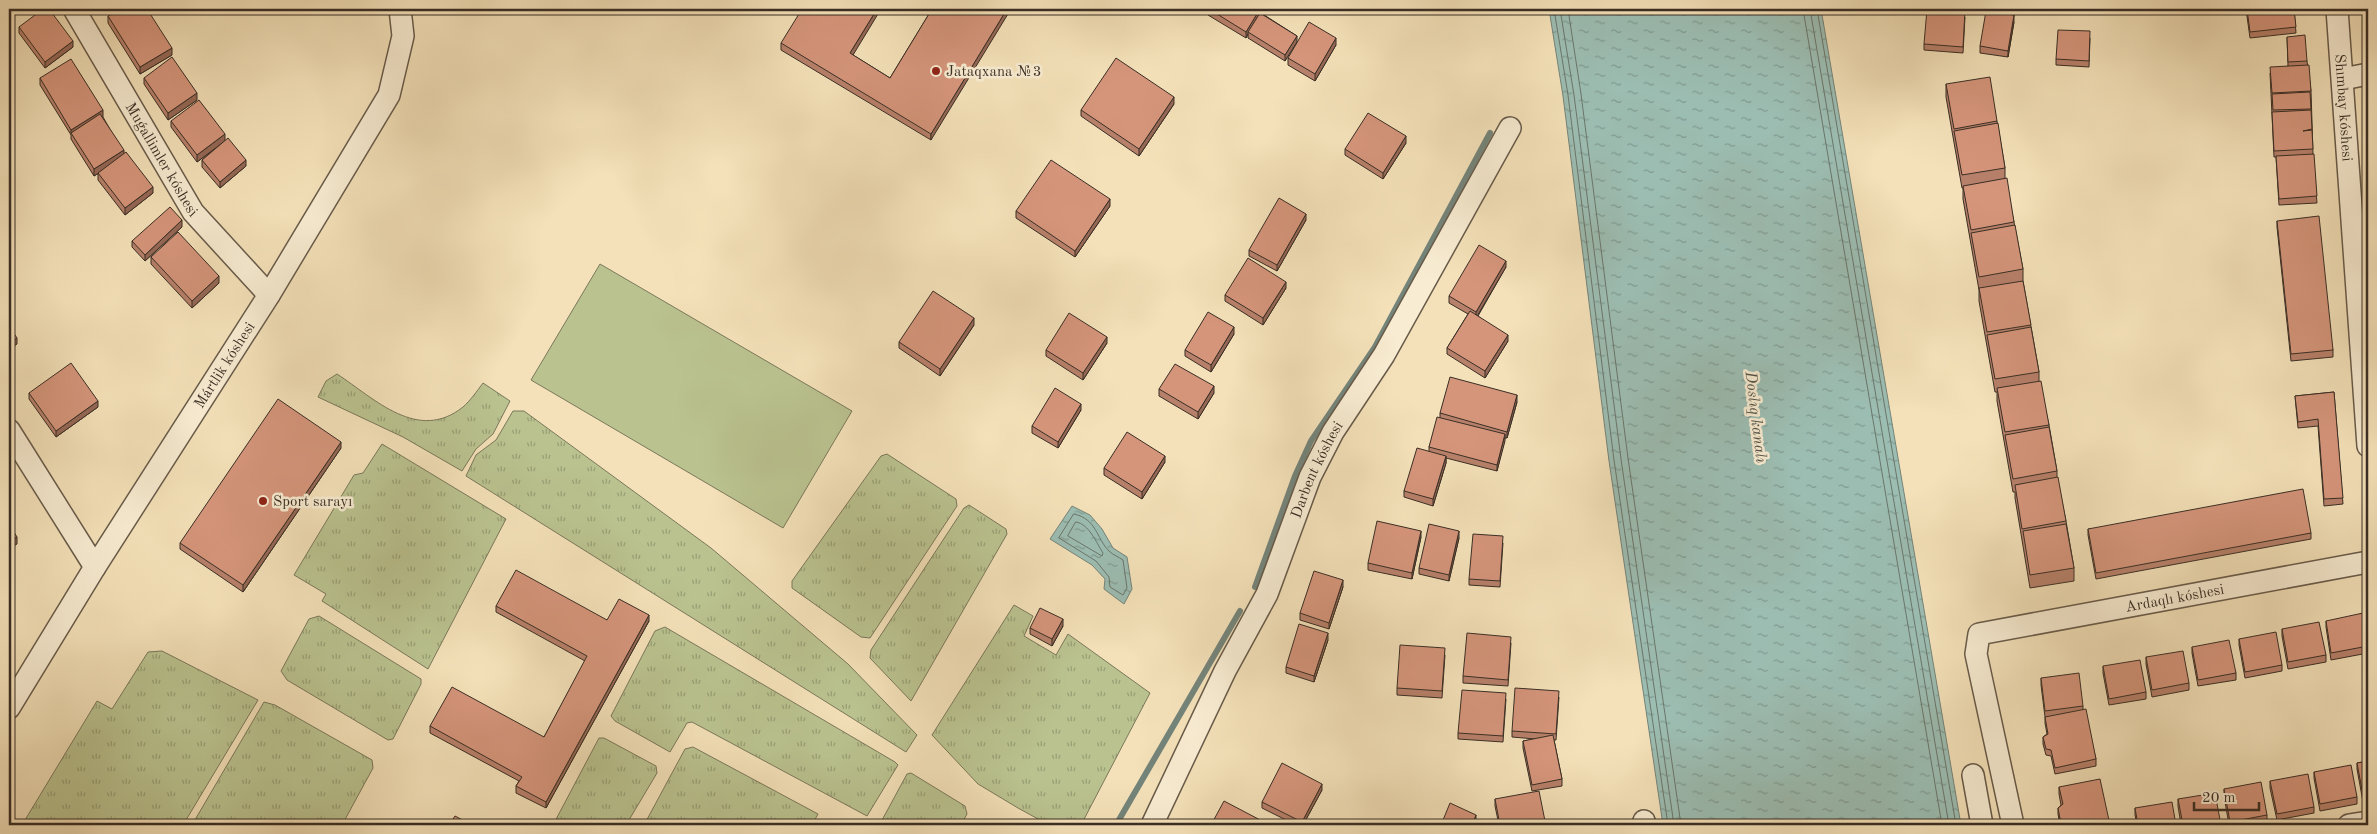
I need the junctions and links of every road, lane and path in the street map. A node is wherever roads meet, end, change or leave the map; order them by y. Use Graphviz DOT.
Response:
graph roads {
  1 [pos="74,9"];
  2 [pos="400,9"];
  3 [pos="2337,9"];
  4 [pos="2368,74"];
  5 [pos="2343,78"];
  6 [pos="1510,128"];
  7 [pos="269,295"];
  8 [pos="2363,316"];
  9 [pos="9,430"];
  10 [pos="2368,446"];
  11 [pos="2368,562"];
  12 [pos="95,566"];
  13 [pos="9,708"];
  14 [pos="1973,775"];
  15 [pos="2368,822"];
  16 [pos="1152,825"];
  17 [pos="1982,825"];
  18 [pos="2013,825"];
  19 [pos="2349,825"];
  1 -- 7 [label="street, Muǵallimler kóshesi"];
  2 -- 7 [label="street, Mártlik kóshesi"];
  3 -- 5 [label="street, Shımbay kóshesi"];
  4 -- 5 [label="street"];
  5 -- 8 [label="street, Shımbay kóshesi"];
  6 -- 16 [label="street, Darbent kóshesi"];
  7 -- 12 [label="street, Mártlik kóshesi"];
  8 -- 10 [label="street, Shımbay kóshesi"];
  9 -- 12 [label="street"];
  11 -- 18 [label="street, Ardaqlı kóshesi"];
  12 -- 13 [label="street, Mártlik kóshesi"];
  14 -- 17 [label="street"];
  15 -- 19 [label="street"];
}
